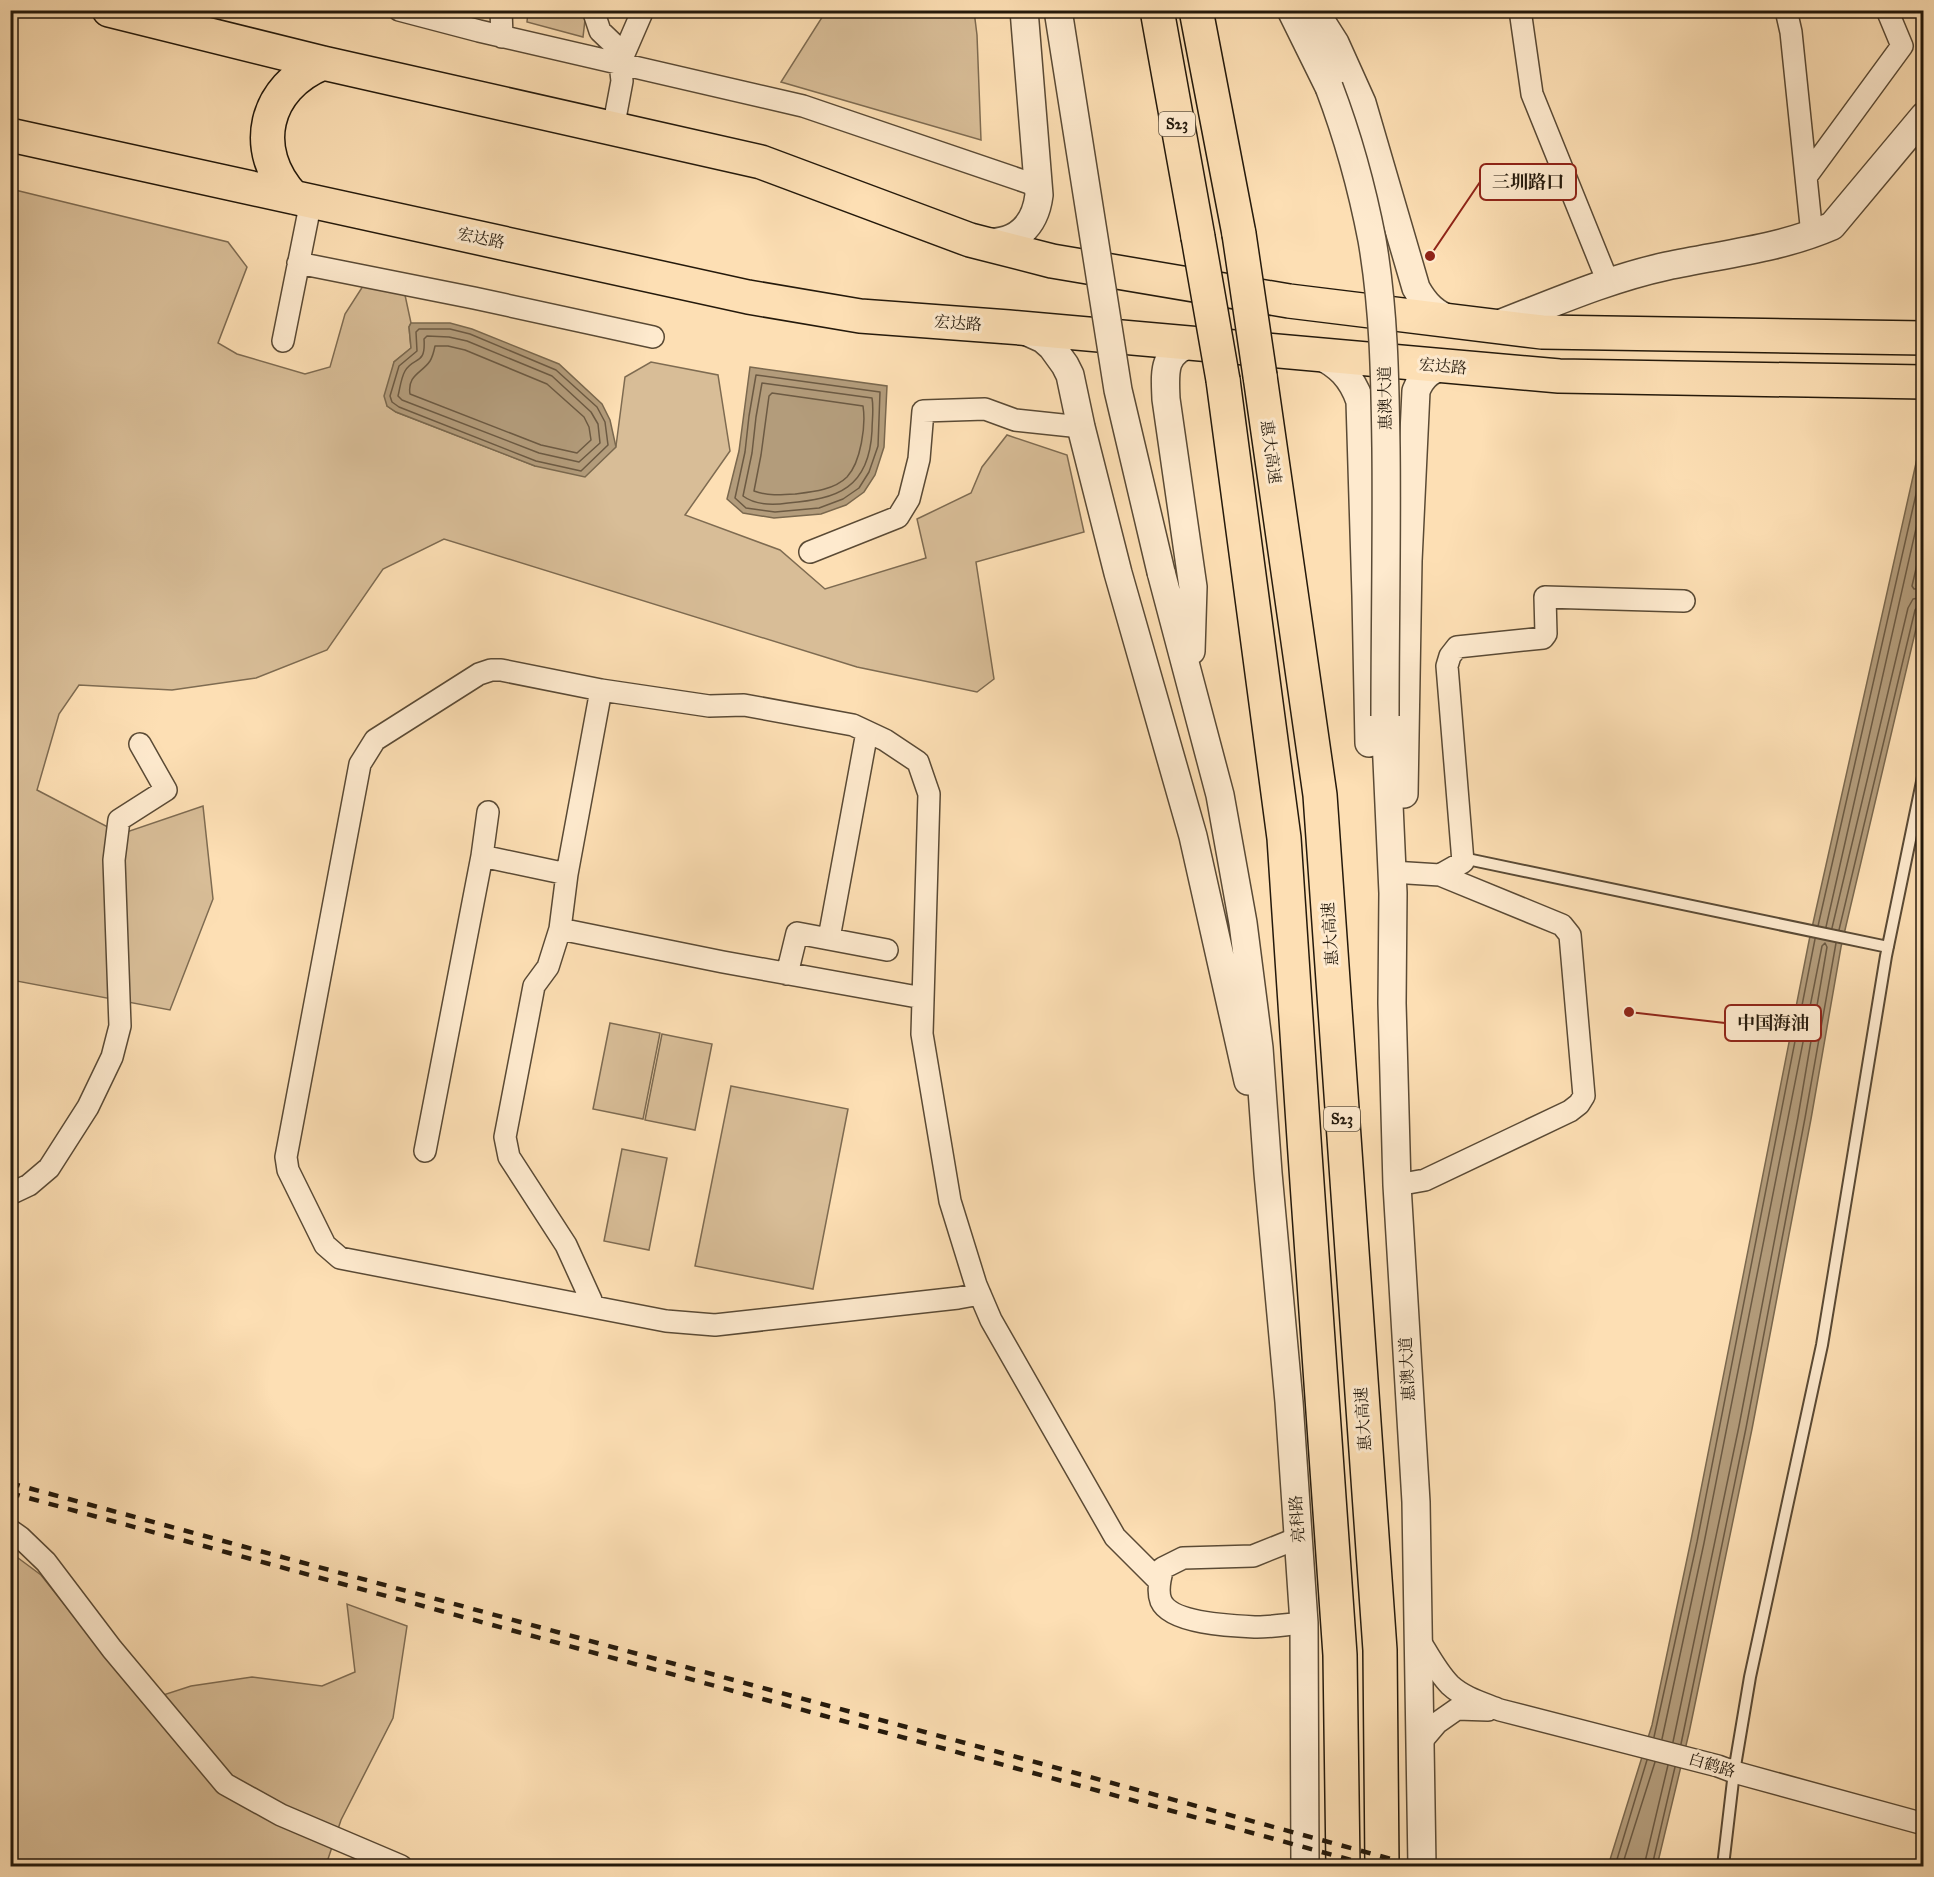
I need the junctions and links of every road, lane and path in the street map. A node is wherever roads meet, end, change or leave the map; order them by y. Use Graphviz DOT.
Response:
graph roads {
  1 [pos="109,10"];
  2 [pos="399,10"];
  3 [pos="501,10"];
  4 [pos="593,10"];
  5 [pos="643,10"];
  6 [pos="1024,10"];
  7 [pos="1058,10"];
  8 [pos="1291,10"];
  9 [pos="1314,10"];
  10 [pos="1520,10"];
  11 [pos="1786,10"];
  12 [pos="1887,10"];
  13 [pos="1196,11"];
  14 [pos="1155,17"];
  15 [pos="502,37"];
  16 [pos="622,58"];
  17 [pos="323,63"];
  18 [pos="1923,116"];
  19 [pos="613,129"];
  20 [pos="10,135"];
  21 [pos="1806,177"];
  22 [pos="1038,186"];
  23 [pos="302,199"];
  24 [pos="1812,235"];
  25 [pos="970,240"];
  26 [pos="298,263"];
  27 [pos="1608,282"];
  28 [pos="1457,321"];
  29 [pos="1494,326"];
  30 [pos="1009,327"];
  31 [pos="653,337"];
  32 [pos="1910,338"];
  33 [pos="283,341"];
  34 [pos="1192,343"];
  35 [pos="1316,354"];
  36 [pos="1454,367"];
  37 [pos="1908,382"];
  38 [pos="1081,427"];
  39 [pos="810,552"];
  40 [pos="1684,601"];
  41 [pos="1190,679"];
  42 [pos="601,690"];
  43 [pos="867,732"];
  44 [pos="140,744"];
  45 [pos="1923,772"];
  46 [pos="489,812"];
  47 [pos="482,856"];
  48 [pos="1463,862"];
  49 [pos="1392,872"];
  50 [pos="567,874"];
  51 [pos="1440,875"];
  52 [pos="560,929"];
  53 [pos="829,938"];
  54 [pos="1888,947"];
  55 [pos="887,950"];
  56 [pos="787,974"];
  57 [pos="923,998"];
  58 [pos="425,1151"];
  59 [pos="1268,1173"];
  60 [pos="1397,1185"];
  61 [pos="10,1194"];
  62 [pos="980,1294"];
  63 [pos="591,1305"];
  64 [pos="10,1530"];
  65 [pos="1298,1538"];
  66 [pos="1159,1581"];
  67 [pos="1304,1623"];
  68 [pos="1417,1638"];
  69 [pos="1500,1710"];
  70 [pos="1420,1743"];
  71 [pos="1726,1769"];
  72 [pos="1923,1824"];
  73 [pos="401,1866"];
  74 [pos="1305,1866"];
  75 [pos="1343,1866"];
  76 [pos="1382,1866"];
  77 [pos="1422,1866"];
  78 [pos="1723,1866"];
  1 -- 17 [label="main road"];
  2 -- 15 [label="street"];
  3 -- 15 [label="street"];
  4 -- 16 [label="street"];
  5 -- 16 [label="street"];
  6 -- 22 [label="street"];
  7 -- 41 [label="street, bridge"];
  8 -- 49 [label="street, 惠澳大道, bridge"];
  9 -- 28 [label="street"];
  10 -- 27 [label="street"];
  11 -- 21 [label="street"];
  12 -- 21 [label="street"];
  13 -- 76 [label="main road, 惠大高速 / S23, bridge"];
  14 -- 75 [label="main road, S23, bridge"];
  15 -- 16 [label="street"];
  16 -- 19 [label="street"];
  16 -- 22 [label="street"];
  17 -- 19 [label="main road"];
  17 -- 23 [label="main road"];
  18 -- 24 [label="street"];
  19 -- 25 [label="main road"];
  20 -- 23 [label="main road, 宏达路"];
  21 -- 24 [label="street"];
  22 -- 25 [label="street"];
  23 -- 26 [label="street"];
  23 -- 30 [label="main road, 宏达路"];
  24 -- 27 [label="street"];
  25 -- 28 [label="main road"];
  26 -- 31 [label="street"];
  26 -- 33 [label="street"];
  27 -- 29 [label="street"];
  28 -- 29 [label="main road"];
  29 -- 32 [label="main road"];
  30 -- 34 [label="main road, 宏达路"];
  30 -- 38 [label="street"];
  34 -- 35 [label="main road, 宏达路"];
  34 -- 41 [label="street"];
  35 -- 36 [label="main road, 宏达路"];
  35 -- 49 [label="street"];
  36 -- 37 [label="main road, 宏达路"];
  36 -- 49 [label="street"];
  38 -- 39 [label="street"];
  38 -- 59 [label="street"];
  40 -- 48 [label="street"];
  41 -- 59 [label="street"];
  42 -- 43 [label="street"];
  42 -- 50 [label="street"];
  42 -- 63 [label="street"];
  43 -- 53 [label="street"];
  43 -- 57 [label="street"];
  44 -- 61 [label="street"];
  45 -- 54 [label="lane"];
  46 -- 47 [label="street"];
  47 -- 50 [label="street"];
  47 -- 58 [label="street"];
  48 -- 51 [label="street"];
  48 -- 54 [label="lane"];
  49 -- 51 [label="street"];
  49 -- 60 [label="street, 惠澳大道"];
  50 -- 52 [label="street"];
  51 -- 60 [label="street"];
  52 -- 56 [label="street"];
  52 -- 63 [label="street"];
  53 -- 55 [label="street"];
  53 -- 56 [label="street"];
  54 -- 71 [label="lane"];
  56 -- 57 [label="street"];
  57 -- 62 [label="street"];
  59 -- 65 [label="street, 亮科路"];
  60 -- 68 [label="street, 惠澳大道"];
  62 -- 63 [label="street"];
  62 -- 66 [label="street"];
  64 -- 73 [label="street"];
  65 -- 66 [label="street"];
  65 -- 67 [label="street, 亮科路"];
  66 -- 67 [label="street"];
  67 -- 74 [label="street, 亮科路"];
  68 -- 69 [label="street"];
  68 -- 70 [label="street, 惠澳大道"];
  69 -- 70 [label="street"];
  69 -- 71 [label="street, 白鹤路"];
  70 -- 77 [label="street, 惠澳大道"];
  71 -- 72 [label="street, 白鹤路"];
  71 -- 78 [label="lane"];
}
